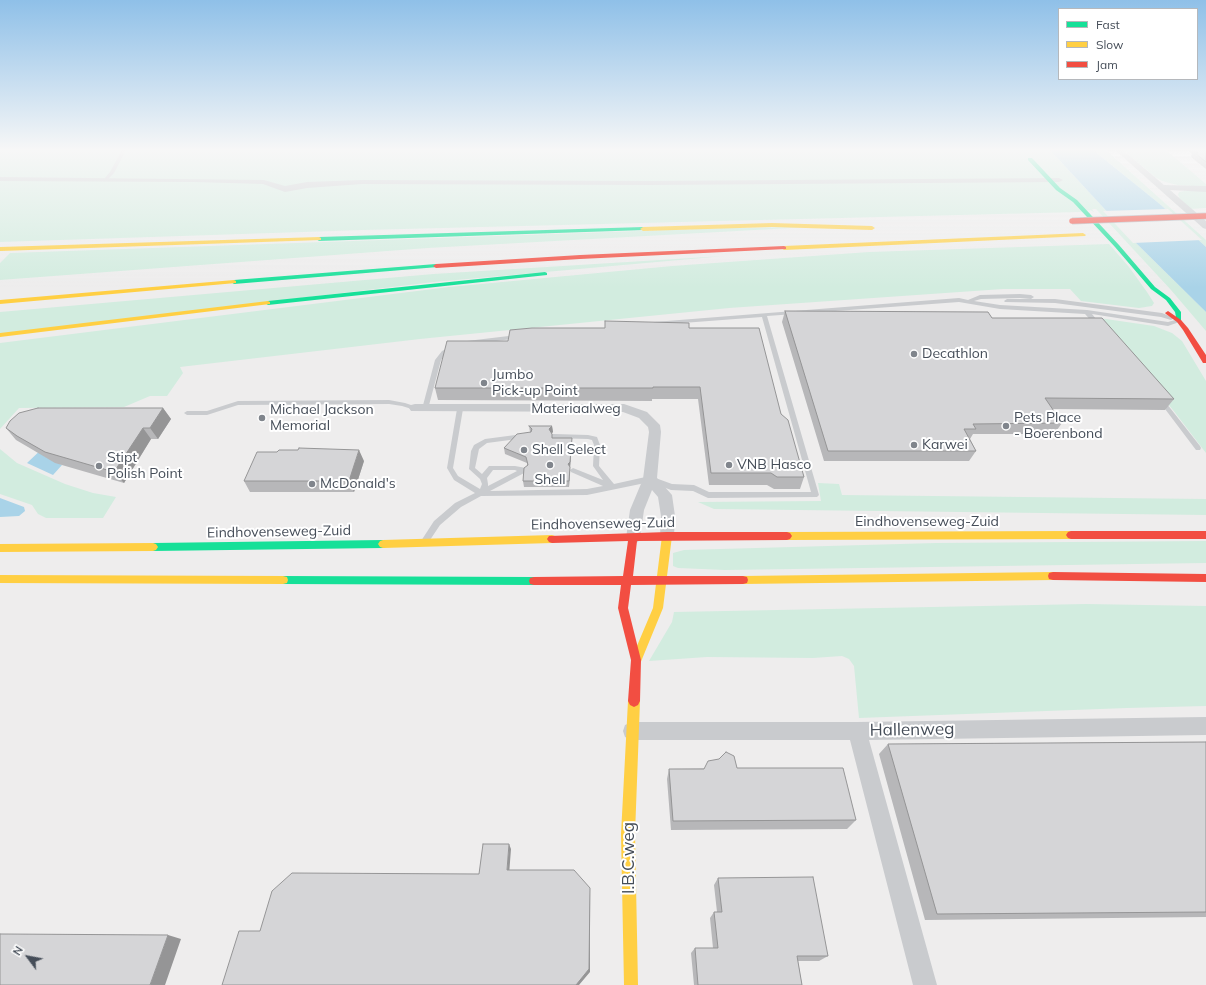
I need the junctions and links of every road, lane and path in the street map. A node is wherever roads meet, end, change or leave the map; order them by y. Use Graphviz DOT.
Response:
graph roads {
  1 [pos="1069,196"];
  2 [pos="1072,196"];
  3 [pos="1170,196"];
  4 [pos="1075,201"];
  5 [pos="1206,216"];
  6 [pos="1068,222"];
  7 [pos="1203,229"];
  8 [pos="1122,233"];
  9 [pos="729,236"];
  10 [pos="883,243"];
  11 [pos="0,249"];
  12 [pos="694,261"];
  13 [pos="558,273"];
  14 [pos="970,301"];
  15 [pos="1007,301"];
  16 [pos="1055,301"];
  17 [pos="0,302"];
  18 [pos="1087,312"];
  19 [pos="764,315"];
  20 [pos="1179,321"];
  21 [pos="652,324"];
  22 [pos="1102,330"];
  23 [pos="0,335"];
  24 [pos="520,337"];
  25 [pos="1206,361"];
  26 [pos="1158,396"];
  27 [pos="420,408"];
  28 [pos="460,409"];
  29 [pos="187,413"];
  30 [pos="528,435"];
  31 [pos="554,436"];
  32 [pos="1198,448"];
  33 [pos="573,470"];
  34 [pos="483,478"];
  35 [pos="650,479"];
  36 [pos="612,487"];
  37 [pos="482,494"];
  38 [pos="1206,535"];
  39 [pos="667,536"];
  40 [pos="633,538"];
  41 [pos="423,544"];
  42 [pos="0,548"];
  43 [pos="1206,578"];
  44 [pos="0,579"];
  45 [pos="626,580"];
  46 [pos="661,581"];
  47 [pos="636,660"];
  48 [pos="1206,726"];
  49 [pos="632,731"];
  50 [pos="857,731"];
  51 [pos="632,985"];
  52 [pos="925,985"];
  1 -- 4 [label="main road"];
  2 -- 4 [label="main road"];
  3 -- 7 [label="street"];
  4 -- 20 [label="main road"];
  5 -- 6 [label="main road, bridge"];
  8 -- 10 [label="main road"];
  9 -- 11 [label="main road"];
  10 -- 12 [label="main road"];
  10 -- 17 [label="main road"];
  13 -- 23 [label="main road"];
  14 -- 16 [label="lane"];
  14 -- 18 [label="lane"];
  14 -- 19 [label="lane"];
  15 -- 16 [label="lane"];
  16 -- 20 [label="lane"];
  18 -- 20 [label="lane"];
  18 -- 22 [label="lane"];
  19 -- 21 [label="lane"];
  19 -- 35 [label="lane"];
  20 -- 25 [label="main road"];
  24 -- 27 [label="lane"];
  26 -- 32 [label="lane"];
  27 -- 28 [label="street, Materiaalweg"];
  27 -- 29 [label="lane"];
  28 -- 35 [label="street, Materiaalweg"];
  28 -- 37 [label="lane"];
  30 -- 34 [label="lane"];
  31 -- 36 [label="lane"];
  33 -- 36 [label="lane"];
  34 -- 37 [label="lane"];
  34 -- 37 [label="lane"];
  35 -- 36 [label="lane"];
  35 -- 39 [label="street"];
  35 -- 40 [label="street, Materiaalweg"];
  36 -- 37 [label="lane"];
  37 -- 41 [label="lane"];
  38 -- 39 [label="main road, Eindhovenseweg-Zuid"];
  39 -- 40 [label="main road, Eindhovenseweg-Zuid"];
  39 -- 46 [label="main road, I.B.C.weg"];
  40 -- 41 [label="main road, Eindhovenseweg-Zuid"];
  40 -- 45 [label="main road, I.B.C.weg"];
  41 -- 42 [label="main road, Eindhovenseweg-Zuid"];
  43 -- 46 [label="main road"];
  44 -- 45 [label="main road"];
  45 -- 46 [label="main road"];
  45 -- 47 [label="main road, I.B.C.weg"];
  46 -- 47 [label="main road, I.B.C.weg"];
  47 -- 49 [label="main road, I.B.C.weg"];
  48 -- 50 [label="street, Hallenweg"];
  49 -- 50 [label="street"];
  49 -- 51 [label="main road, I.B.C.weg"];
  50 -- 52 [label="street, Hallenweg"];
}
